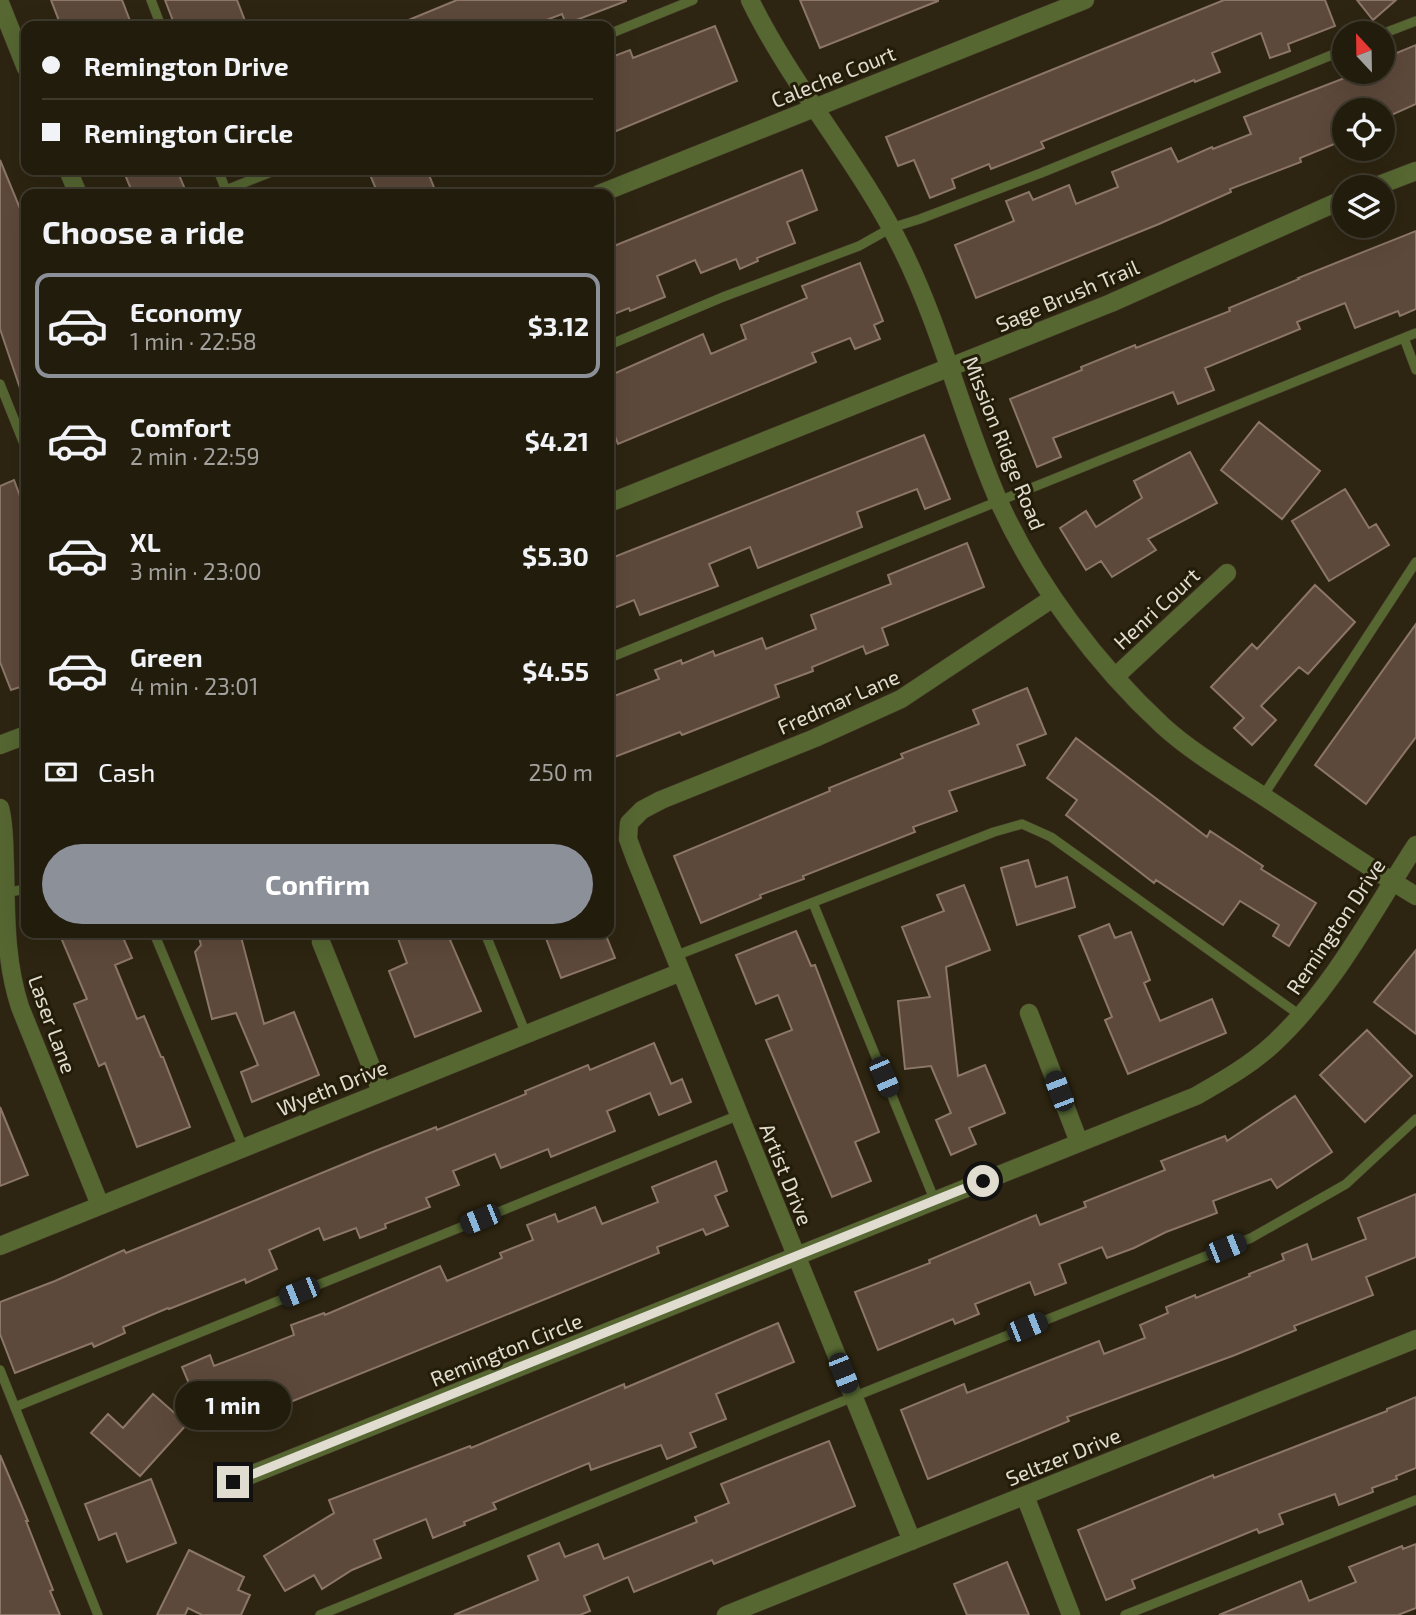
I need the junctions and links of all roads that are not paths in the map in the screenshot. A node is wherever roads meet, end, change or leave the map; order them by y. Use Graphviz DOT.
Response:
graph roads {
  1 [pos="151,0"];
  2 [pos="693,0"];
  3 [pos="750,0"];
  4 [pos="1084,0"];
  5 [pos="0,3"];
  6 [pos="159,21"];
  7 [pos="1416,21"];
  8 [pos="1395,29"];
  9 [pos="614,32"];
  10 [pos="1332,55"];
  11 [pos="21,56"];
  12 [pos="814,108"];
  13 [pos="1416,171"];
  14 [pos="265,175"];
  15 [pos="1395,179"];
  16 [pos="234,189"];
  17 [pos="612,189"];
  18 [pos="1332,205"];
  19 [pos="891,228"];
  20 [pos="1416,333"];
  21 [pos="1404,338"];
  22 [pos="614,343"];
  23 [pos="950,368"];
  24 [pos="1416,370"];
  25 [pos="0,384"];
  26 [pos="21,436"];
  27 [pos="614,501"];
  28 [pos="1000,502"];
  29 [pos="1416,562"];
  30 [pos="1227,573"];
  31 [pos="1053,598"];
  32 [pos="614,656"];
  33 [pos="1116,676"];
  34 [pos="21,736"];
  35 [pos="0,745"];
  36 [pos="1263,796"];
  37 [pos="0,808"];
  38 [pos="629,822"];
  39 [pos="1416,845"];
  40 [pos="1392,881"];
  41 [pos="21,891"];
  42 [pos="3,894"];
  43 [pos="1416,896"];
  44 [pos="813,903"];
  45 [pos="156,938"];
  46 [pos="487,938"];
  47 [pos="321,942"];
  48 [pos="678,964"];
  49 [pos="1029,1013"];
  50 [pos="1301,1016"];
  51 [pos="526,1034"];
  52 [pos="381,1091"];
  53 [pos="739,1115"];
  54 [pos="1416,1119"];
  55 [pos="1079,1142"];
  56 [pos="243,1147"];
  57 [pos="935,1201"];
  58 [pos="100,1205"];
  59 [pos="0,1245"];
  60 [pos="796,1258"];
  61 [pos="1416,1339"];
  62 [pos="0,1370"];
  63 [pos="852,1396"];
  64 [pos="15,1407"];
  65 [pos="233,1482"];
  66 [pos="1024,1496"];
  67 [pos="1416,1500"];
  68 [pos="912,1541"];
  69 [pos="98,1615"];
  70 [pos="320,1615"];
  71 [pos="726,1615"];
  72 [pos="1071,1615"];
  73 [pos="1125,1615"];
  1 -- 6 [label="lane"];
  2 -- 9 [label="lane"];
  3 -- 12 [label="street, Mission Ridge Road"];
  4 -- 12 [label="street, Caleche Court"];
  5 -- 11 [label="street"];
  7 -- 8 [label="lane"];
  10 -- 19 [label="lane"];
  12 -- 17 [label="street, Caleche Court"];
  12 -- 19 [label="street, Mission Ridge Road"];
  13 -- 15 [label="street"];
  14 -- 16 [label="lane"];
  18 -- 23 [label="street, Sage Brush Trail"];
  19 -- 22 [label="lane"];
  19 -- 23 [label="street, Mission Ridge Road"];
  20 -- 21 [label="lane"];
  21 -- 24 [label="lane"];
  21 -- 28 [label="lane"];
  23 -- 27 [label="street, Sage Brush Trail"];
  23 -- 28 [label="street, Mission Ridge Road"];
  25 -- 26 [label="lane"];
  28 -- 31 [label="street, Mission Ridge Road"];
  28 -- 32 [label="lane"];
  29 -- 36 [label="lane"];
  30 -- 33 [label="street, Henri Court"];
  31 -- 33 [label="street, Mission Ridge Road"];
  31 -- 38 [label="street, Fredmar Lane"];
  33 -- 36 [label="street, Mission Ridge Road"];
  34 -- 35 [label="street"];
  36 -- 40 [label="street, Mission Ridge Road"];
  37 -- 42 [label="street, Laser Lane"];
  38 -- 48 [label="street, Artist Drive"];
  39 -- 40 [label="street, Remington Drive"];
  40 -- 43 [label="street, Mission Ridge Road"];
  40 -- 50 [label="street, Remington Drive"];
  41 -- 42 [label="lane"];
  42 -- 58 [label="street, Laser Lane"];
  44 -- 48 [label="lane"];
  44 -- 50 [label="lane"];
  44 -- 57 [label="lane"];
  45 -- 56 [label="lane"];
  46 -- 51 [label="lane"];
  47 -- 52 [label="street"];
  48 -- 51 [label="street, Wyeth Drive"];
  48 -- 53 [label="street, Artist Drive"];
  49 -- 55 [label="street"];
  50 -- 55 [label="street, Remington Drive"];
  51 -- 52 [label="street, Wyeth Drive"];
  52 -- 56 [label="street, Wyeth Drive"];
  53 -- 60 [label="street, Artist Drive"];
  53 -- 64 [label="lane"];
  54 -- 63 [label="lane"];
  55 -- 57 [label="street, Remington Drive"];
  56 -- 58 [label="street, Wyeth Drive"];
  57 -- 60 [label="street, Remington Drive"];
  58 -- 59 [label="street, Wyeth Drive"];
  60 -- 63 [label="street, Artist Drive"];
  60 -- 65 [label="street, Remington Circle"];
  61 -- 66 [label="street, Seltzer Drive"];
  62 -- 64 [label="lane"];
  63 -- 68 [label="street, Artist Drive"];
  63 -- 70 [label="lane"];
  64 -- 69 [label="lane"];
  66 -- 68 [label="street, Seltzer Drive"];
  66 -- 72 [label="street"];
  67 -- 73 [label="lane"];
  68 -- 71 [label="street, Seltzer Drive"];
}
